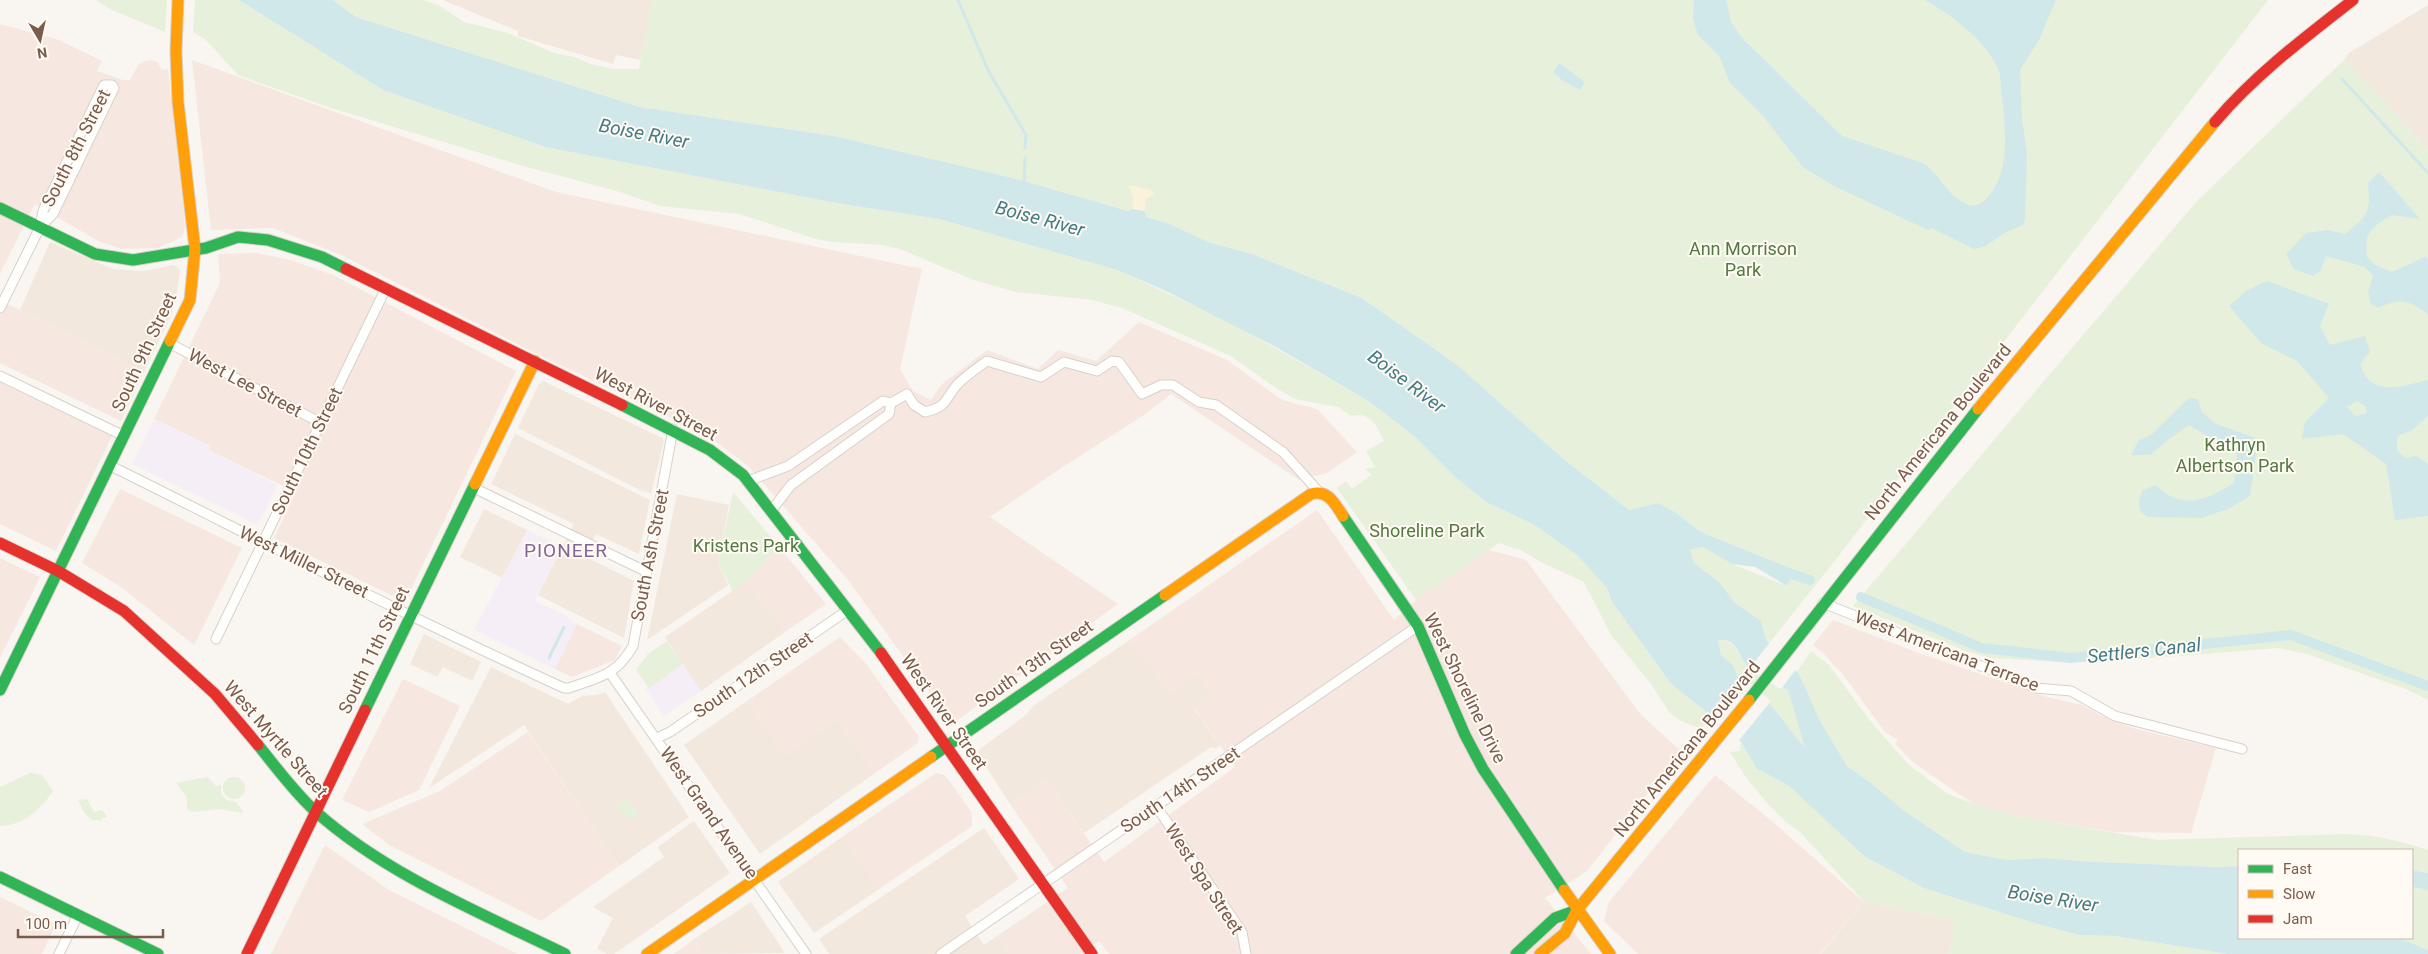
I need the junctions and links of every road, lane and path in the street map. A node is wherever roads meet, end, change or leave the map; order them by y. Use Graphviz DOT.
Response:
graph roads {
  1 [pos="178,0"];
  2 [pos="2353,0"];
  3 [pos="0,208"];
  4 [pos="40,227"];
  5 [pos="195,249"];
  6 [pos="385,290"];
  7 [pos="0,308"];
  8 [pos="169,343"];
  9 [pos="535,361"];
  10 [pos="0,376"];
  11 [pos="891,403"];
  12 [pos="320,423"];
  13 [pos="674,429"];
  14 [pos="124,436"];
  15 [pos="110,465"];
  16 [pos="748,481"];
  17 [pos="472,487"];
  18 [pos="1319,492"];
  19 [pos="771,512"];
  20 [pos="263,542"];
  21 [pos="0,543"];
  22 [pos="58,571"];
  23 [pos="647,572"];
  24 [pos="1823,604"];
  25 [pos="848,610"];
  26 [pos="410,615"];
  27 [pos="1418,626"];
  28 [pos="216,639"];
  29 [pos="610,673"];
  30 [pos="0,690"];
  31 [pos="657,738"];
  32 [pos="947,745"];
  33 [pos="2242,749"];
  34 [pos="1156,806"];
  35 [pos="315,811"];
  36 [pos="0,877"];
  37 [pos="754,878"];
  38 [pos="1043,884"];
  39 [pos="1577,910"];
  40 [pos="78,915"];
  41 [pos="59,954"];
  42 [pos="158,954"];
  43 [pos="246,954"];
  44 [pos="566,954"];
  45 [pos="647,954"];
  46 [pos="806,954"];
  47 [pos="941,954"];
  48 [pos="1092,954"];
  49 [pos="1246,954"];
  50 [pos="1516,954"];
  51 [pos="1540,954"];
  52 [pos="1610,954"];
  1 -- 5 [label="main road, South 9th Street"];
  2 -- 24 [label="main road, North Americana Boulevard"];
  3 -- 4 [label="main road, West River Street"];
  4 -- 4 [label="street, South 8th Street"];
  4 -- 5 [label="main road, West River Street"];
  4 -- 7 [label="street, South 8th Street"];
  5 -- 6 [label="main road, West River Street"];
  5 -- 8 [label="main road, South 9th Street"];
  6 -- 9 [label="main road, West River Street"];
  6 -- 12 [label="street, South 10th Street"];
  8 -- 12 [label="street, West Lee Street"];
  8 -- 14 [label="main road, South 9th Street"];
  9 -- 13 [label="main road, West River Street"];
  9 -- 17 [label="main road, South 11th Street"];
  10 -- 14 [label="street"];
  11 -- 16 [label="street"];
  11 -- 18 [label="street"];
  11 -- 19 [label="street"];
  12 -- 20 [label="street, South 10th Street"];
  13 -- 16 [label="main road, West River Street"];
  13 -- 23 [label="street, South Ash Street"];
  14 -- 15 [label="main road, South 9th Street"];
  15 -- 20 [label="street, West Miller Street"];
  15 -- 22 [label="main road, South 9th Street"];
  16 -- 19 [label="main road, West River Street"];
  17 -- 23 [label="street"];
  17 -- 26 [label="main road, South 11th Street"];
  18 -- 27 [label="main road, West Shoreline Drive"];
  18 -- 32 [label="main road, South 13th Street"];
  19 -- 25 [label="main road, West River Street"];
  20 -- 26 [label="street, West Miller Street"];
  20 -- 28 [label="street, South 10th Street"];
  21 -- 22 [label="main road, West Myrtle Street"];
  22 -- 30 [label="main road, South 9th Street"];
  22 -- 35 [label="main road, West Myrtle Street"];
  23 -- 29 [label="street, South Ash Street"];
  24 -- 33 [label="street, West Americana Terrace"];
  24 -- 39 [label="main road, North Americana Boulevard"];
  25 -- 31 [label="street, South 12th Street"];
  25 -- 32 [label="main road, West River Street"];
  26 -- 29 [label="street, West Miller Street"];
  26 -- 35 [label="main road, South 11th Street"];
  27 -- 34 [label="street, South 14th Street"];
  27 -- 39 [label="main road, West Shoreline Drive"];
  29 -- 31 [label="street, West Grand Avenue"];
  31 -- 37 [label="street, West Grand Avenue"];
  32 -- 37 [label="main road, South 13th Street"];
  32 -- 38 [label="main road, West River Street"];
  34 -- 38 [label="street, South 14th Street"];
  34 -- 49 [label="street, West Spa Street"];
  35 -- 43 [label="main road, South 11th Street"];
  35 -- 44 [label="main road, West Myrtle Street"];
  36 -- 40 [label="main road"];
  37 -- 45 [label="main road, South 13th Street"];
  37 -- 46 [label="street, West Grand Avenue"];
  38 -- 47 [label="street, South 14th Street"];
  38 -- 48 [label="main road, West River Street"];
  39 -- 50 [label="main road"];
  39 -- 51 [label="main road, North Americana Boulevard"];
  39 -- 52 [label="main road, West Shoreline Drive"];
  40 -- 41 [label="street"];
  40 -- 42 [label="main road"];
}
